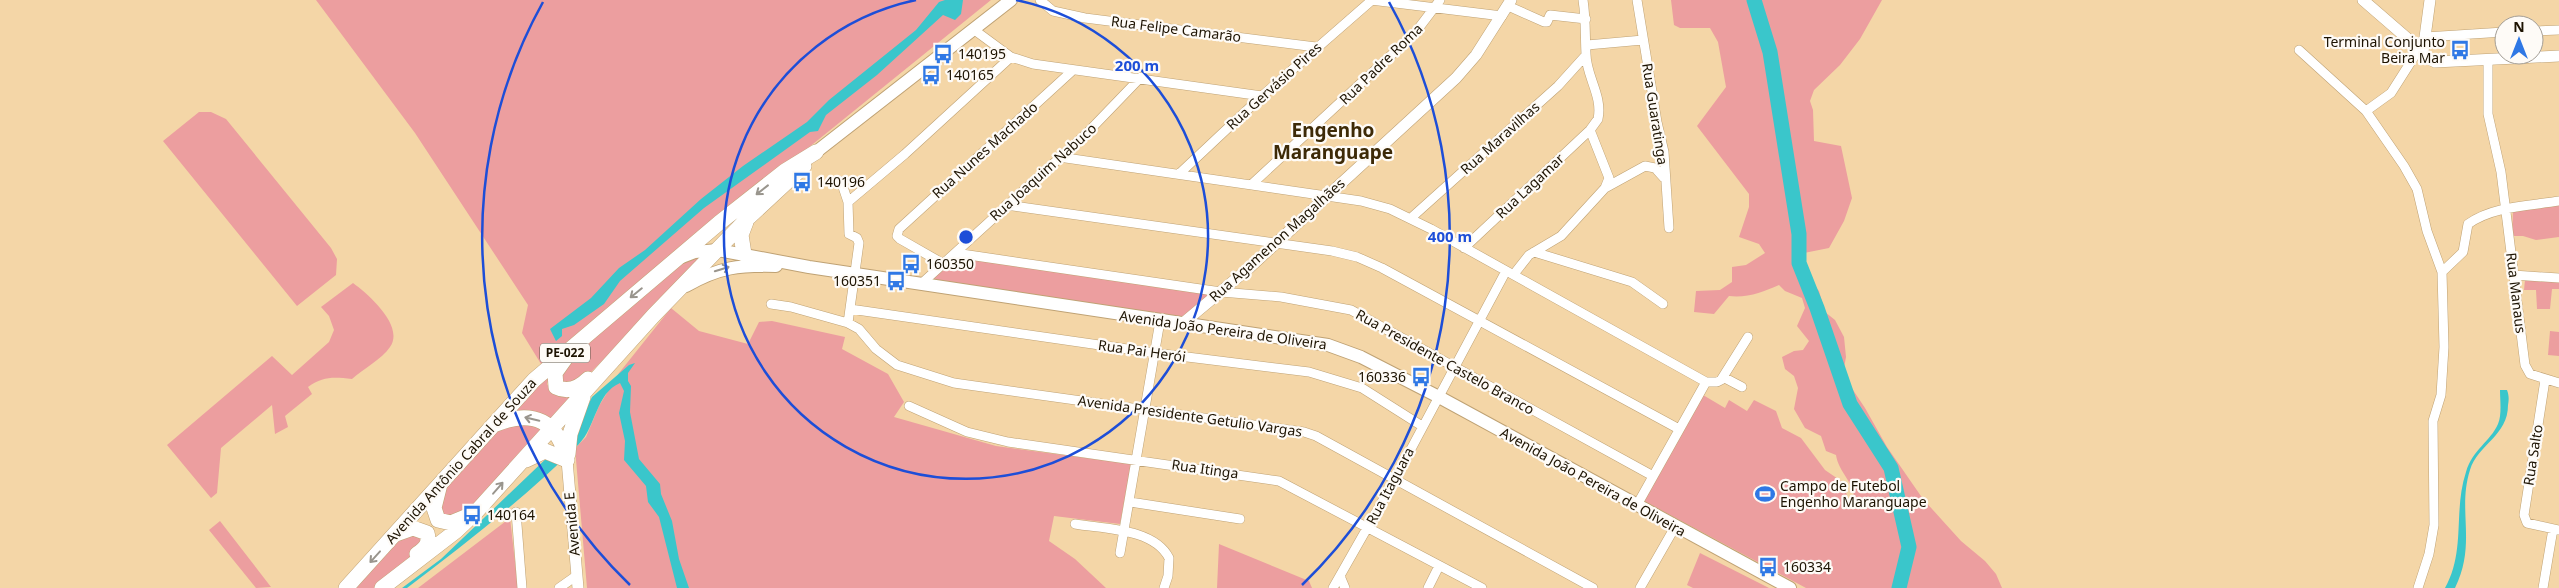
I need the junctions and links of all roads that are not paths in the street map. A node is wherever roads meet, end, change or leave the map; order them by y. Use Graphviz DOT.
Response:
graph roads {
  1 [pos="1011,0"];
  2 [pos="1040,0"];
  3 [pos="1371,0"];
  4 [pos="1440,0"];
  5 [pos="1583,0"];
  6 [pos="1637,0"];
  7 [pos="2363,0"];
  8 [pos="2430,0"];
  9 [pos="1507,7"];
  10 [pos="1434,9"];
  11 [pos="1586,19"];
  12 [pos="973,29"];
  13 [pos="2559,30"];
  14 [pos="2544,31"];
  15 [pos="2494,33"];
  16 [pos="2425,37"];
  17 [pos="1643,40"];
  18 [pos="1587,45"];
  19 [pos="1316,47"];
  20 [pos="2299,50"];
  21 [pos="2420,51"];
  22 [pos="1586,55"];
  23 [pos="2559,56"];
  24 [pos="1011,57"];
  25 [pos="2488,61"];
  26 [pos="1072,71"];
  27 [pos="1141,77"];
  28 [pos="1262,96"];
  29 [pos="2366,111"];
  30 [pos="1593,126"];
  31 [pos="816,152"];
  32 [pos="1059,157"];
  33 [pos="1179,174"];
  34 [pos="1664,178"];
  35 [pos="841,181"];
  36 [pos="1251,185"];
  37 [pos="1606,188"];
  38 [pos="1326,195"];
  39 [pos="2559,201"];
  40 [pos="848,202"];
  41 [pos="1006,205"];
  42 [pos="2506,209"];
  43 [pos="748,218"];
  44 [pos="1411,218"];
  45 [pos="1669,228"];
  46 [pos="1273,244"];
  47 [pos="1464,248"];
  48 [pos="718,250"];
  49 [pos="1534,252"];
  50 [pos="954,253"];
  51 [pos="744,254"];
  52 [pos="680,258"];
  53 [pos="942,263"];
  54 [pos="809,267"];
  55 [pos="1510,272"];
  56 [pos="2442,272"];
  57 [pos="854,274"];
  58 [pos="2513,275"];
  59 [pos="2559,278"];
  60 [pos="921,284"];
  61 [pos="678,290"];
  62 [pos="1221,292"];
  63 [pos="771,304"];
  64 [pos="1663,304"];
  65 [pos="850,309"];
  66 [pos="653,316"];
  67 [pos="1160,321"];
  68 [pos="1479,321"];
  69 [pos="848,323"];
  70 [pos="1182,324"];
  71 [pos="591,330"];
  72 [pos="1748,337"];
  73 [pos="1155,353"];
  74 [pos="1454,368"];
  75 [pos="1724,377"];
  76 [pos="2545,380"];
  77 [pos="1706,382"];
  78 [pos="2559,383"];
  79 [pos="1742,387"];
  80 [pos="587,388"];
  81 [pos="1439,396"];
  82 [pos="909,406"];
  83 [pos="1146,408"];
  84 [pos="494,424"];
  85 [pos="1422,426"];
  86 [pos="551,427"];
  87 [pos="1679,429"];
  88 [pos="566,438"];
  89 [pos="567,460"];
  90 [pos="1137,460"];
  91 [pos="518,465"];
  92 [pos="1653,476"];
  93 [pos="1395,479"];
  94 [pos="440,484"];
  95 [pos="1130,502"];
  96 [pos="1637,505"];
  97 [pos="476,512"];
  98 [pos="516,512"];
  99 [pos="1240,519"];
  100 [pos="1075,524"];
  101 [pos="1368,527"];
  102 [pos="1675,527"];
  103 [pos="1124,530"];
  104 [pos="2556,530"];
  105 [pos="395,534"];
  106 [pos="1120,553"];
  107 [pos="1439,566"];
  108 [pos="1340,576"];
  109 [pos="577,582"];
  110 [pos="346,588"];
  111 [pos="372,588"];
  112 [pos="382,588"];
  113 [pos="522,588"];
  114 [pos="559,588"];
  115 [pos="1164,588"];
  116 [pos="1333,588"];
  117 [pos="1346,588"];
  118 [pos="1428,588"];
  119 [pos="1482,588"];
  120 [pos="1593,588"];
  121 [pos="1640,588"];
  122 [pos="1790,588"];
  123 [pos="2418,588"];
  124 [pos="2543,588"];
  1 -- 12 [label="main road, Avenida Antônio Cabral de Souza / PE-022"];
  2 -- 19 [label="street, Rua Felipe Camarão"];
  3 -- 10 [label="street"];
  3 -- 19 [label="street, Rua Gervásio Pires"];
  4 -- 10 [label="street, Rua Padre Roma"];
  5 -- 11 [label="street"];
  6 -- 17 [label="street, Rua Guaratinga"];
  7 -- 21 [label="street"];
  8 -- 16 [label="street"];
  9 -- 10 [label="street"];
  9 -- 11 [label="street"];
  9 -- 38 [label="street, Rua Agamenon Magalhães"];
  10 -- 36 [label="street, Rua Padre Roma"];
  11 -- 18 [label="street"];
  12 -- 24 [label="street"];
  12 -- 31 [label="main road, Avenida Antônio Cabral de Souza / PE-022"];
  13 -- 14 [label="street"];
  15 -- 16 [label="street"];
  16 -- 21 [label="street"];
  17 -- 18 [label="street"];
  17 -- 34 [label="street, Rua Guaratinga"];
  18 -- 22 [label="street"];
  19 -- 28 [label="street, Rua Gervásio Pires"];
  20 -- 29 [label="street"];
  21 -- 25 [label="street"];
  21 -- 29 [label="street"];
  22 -- 30 [label="street"];
  22 -- 44 [label="street, Rua Maravilhas"];
  23 -- 25 [label="street"];
  24 -- 26 [label="street"];
  24 -- 40 [label="street"];
  25 -- 42 [label="street, Rua Manaus"];
  26 -- 27 [label="street"];
  26 -- 53 [label="street, Rua Nunes Machado"];
  27 -- 28 [label="street"];
  27 -- 32 [label="street, Rua Joaquim Nabuco"];
  28 -- 33 [label="street, Rua Gervásio Pires"];
  29 -- 56 [label="street"];
  30 -- 37 [label="street"];
  30 -- 47 [label="street, Rua Lagamar"];
  31 -- 43 [label="highway, Avenida Antônio Cabral de Souza / PE-022"];
  31 -- 52 [label="highway, Avenida Antônio Cabral de Souza / PE-022, one-way"];
  32 -- 33 [label="street"];
  32 -- 41 [label="street, Rua Joaquim Nabuco"];
  33 -- 36 [label="street"];
  34 -- 37 [label="street, Rua Itaguara"];
  34 -- 45 [label="street, Rua Guaratinga"];
  35 -- 40 [label="street"];
  36 -- 38 [label="street"];
  37 -- 49 [label="street, Rua Itaguara"];
  38 -- 44 [label="street"];
  38 -- 46 [label="street, Rua Agamenon Magalhães"];
  39 -- 42 [label="street"];
  40 -- 57 [label="street"];
  41 -- 46 [label="street"];
  41 -- 50 [label="street, Rua Joaquim Nabuco"];
  42 -- 56 [label="street"];
  42 -- 58 [label="street, Rua Manaus"];
  43 -- 48 [label="highway, Avenida Antônio Cabral de Souza / PE-022"];
  43 -- 51 [label="highway"];
  44 -- 47 [label="street"];
  46 -- 62 [label="street, Rua Agamenon Magalhães"];
  46 -- 68 [label="street"];
  47 -- 55 [label="street"];
  48 -- 51 [label="main road, Avenida João Pereira de Oliveira"];
  48 -- 52 [label="main road, Avenida João Pereira de Oliveira"];
  48 -- 61 [label="highway, Avenida Antônio Cabral de Souza / PE-022"];
  49 -- 55 [label="street, Rua Itaguara"];
  49 -- 64 [label="street"];
  50 -- 53 [label="street, Rua Joaquim Nabuco"];
  50 -- 62 [label="street, Rua Presidente Castelo Branco"];
  51 -- 54 [label="main road, Avenida João Pereira de Oliveira"];
  52 -- 71 [label="highway, Avenida Antônio Cabral de Souza / PE-022, one-way"];
  53 -- 60 [label="street, Rua Joaquim Nabuco"];
  54 -- 57 [label="main road, Avenida João Pereira de Oliveira"];
  61 -- 54 [label="main road, Avenida João Pereira de Oliveira, one-way"];
  55 -- 68 [label="street, Rua Itaguara"];
  55 -- 77 [label="street"];
  56 -- 123 [label="street"];
  57 -- 60 [label="main road, Avenida João Pereira de Oliveira"];
  57 -- 65 [label="street"];
  58 -- 59 [label="street"];
  58 -- 76 [label="street, Rua Manaus"];
  60 -- 67 [label="main road, Avenida João Pereira de Oliveira"];
  61 -- 66 [label="highway, Avenida Antônio Cabral de Souza / PE-022"];
  62 -- 70 [label="street, Rua Agamenon Magalhães"];
  62 -- 74 [label="street, Rua Presidente Castelo Branco"];
  63 -- 69 [label="street, Avenida Presidente Getulio Vargas"];
  65 -- 69 [label="street"];
  65 -- 73 [label="street, Rua Pai Herói"];
  66 -- 71 [label="highway"];
  66 -- 80 [label="highway, Avenida Antônio Cabral de Souza / PE-022"];
  67 -- 70 [label="main road, Avenida João Pereira de Oliveira"];
  67 -- 73 [label="street"];
  68 -- 74 [label="street, Rua Itaguara"];
  68 -- 87 [label="street"];
  69 -- 83 [label="street, Avenida Presidente Getulio Vargas"];
  70 -- 81 [label="main road, Avenida João Pereira de Oliveira"];
  71 -- 84 [label="highway, Avenida Antônio Cabral de Souza / PE-022"];
  72 -- 75 [label="street"];
  73 -- 83 [label="street"];
  73 -- 85 [label="street, Rua Pai Herói"];
  74 -- 81 [label="street, Rua Itaguara"];
  74 -- 92 [label="street, Rua Presidente Castelo Branco"];
  75 -- 77 [label="street"];
  75 -- 79 [label="street"];
  76 -- 78 [label="street"];
  76 -- 104 [label="street, Rua Salto"];
  77 -- 87 [label="street"];
  80 -- 86 [label="highway, Avenida Antônio Cabral de Souza / PE-022"];
  80 -- 88 [label="highway"];
  81 -- 85 [label="street, Rua Itaguara"];
  81 -- 96 [label="main road, Avenida João Pereira de Oliveira"];
  82 -- 90 [label="street, Rua Itinga"];
  83 -- 90 [label="street"];
  83 -- 93 [label="street, Avenida Presidente Getulio Vargas"];
  86 -- 84 [label="highway, one-way"];
  84 -- 94 [label="highway, Avenida Antônio Cabral de Souza / PE-022"];
  85 -- 93 [label="street, Rua Itaguara"];
  86 -- 88 [label="highway"];
  86 -- 91 [label="highway, Avenida Antônio Cabral de Souza / PE-022"];
  87 -- 92 [label="street"];
  88 -- 89 [label="highway"];
  89 -- 91 [label="highway"];
  89 -- 109 [label="street, Avenida E"];
  90 -- 95 [label="street"];
  90 -- 101 [label="street, Rua Itinga"];
  97 -- 91 [label="highway, Avenida Antônio Cabral de Souza / PE-022, one-way"];
  92 -- 96 [label="street"];
  93 -- 101 [label="street, Rua Itaguara"];
  93 -- 120 [label="street, Avenida Presidente Getulio Vargas"];
  94 -- 97 [label="highway"];
  94 -- 105 [label="highway, Avenida Antônio Cabral de Souza / PE-022"];
  95 -- 99 [label="street"];
  95 -- 103 [label="street"];
  96 -- 102 [label="main road, Avenida João Pereira de Oliveira"];
  97 -- 112 [label="highway, Avenida Antônio Cabral de Souza / PE-022"];
  98 -- 113 [label="street"];
  100 -- 103 [label="street"];
  101 -- 107 [label="street, Rua Itinga"];
  101 -- 108 [label="street, Rua Itaguara"];
  102 -- 121 [label="street"];
  102 -- 122 [label="main road, Avenida João Pereira de Oliveira"];
  103 -- 106 [label="street"];
  103 -- 115 [label="street"];
  104 -- 124 [label="street"];
  105 -- 110 [label="highway, Avenida Antônio Cabral de Souza / PE-022, one-way"];
  105 -- 111 [label="highway"];
  107 -- 118 [label="street"];
  107 -- 119 [label="street, Rua Itinga"];
  108 -- 116 [label="street, Rua Itaguara"];
  108 -- 117 [label="street"];
  109 -- 114 [label="street"];
}
